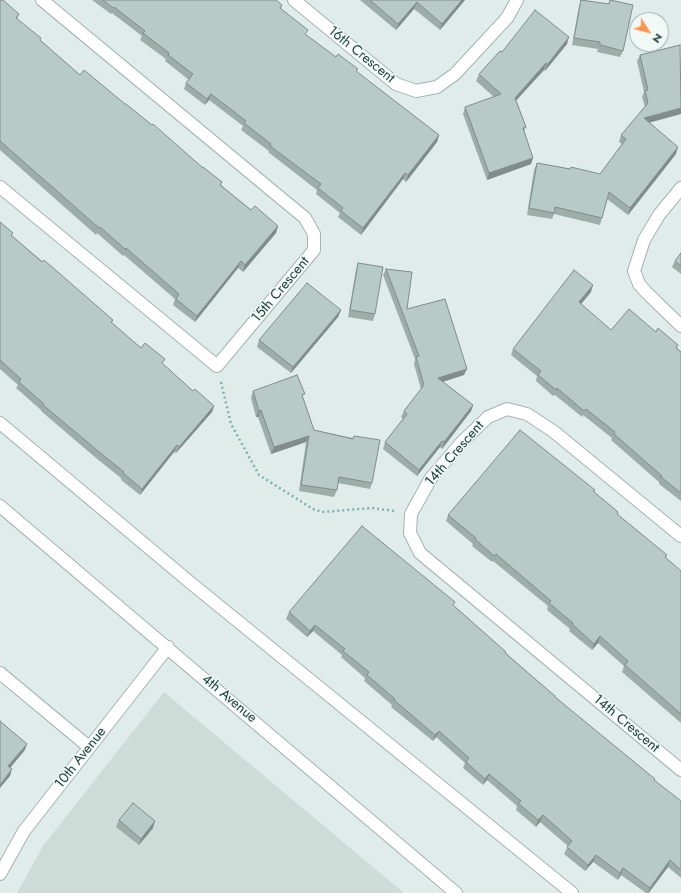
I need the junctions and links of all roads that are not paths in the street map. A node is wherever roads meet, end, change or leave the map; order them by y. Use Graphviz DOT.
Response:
graph roads {
  1 [pos="42,0"];
  2 [pos="294,0"];
  3 [pos="517,0"];
  4 [pos="0,188"];
  5 [pos="681,188"];
  6 [pos="681,326"];
  7 [pos="0,424"];
  8 [pos="0,506"];
  9 [pos="681,536"];
  10 [pos="168,648"];
  11 [pos="0,673"];
  12 [pos="89,747"];
  13 [pos="681,770"];
  14 [pos="0,874"];
  15 [pos="456,893"];
  16 [pos="572,893"];
  1 -- 4 [label="street, 15th Crescent"];
  2 -- 3 [label="street, 16th Crescent"];
  5 -- 6 [label="street"];
  7 -- 16 [label="street"];
  8 -- 10 [label="street, 4th Avenue"];
  9 -- 13 [label="street, 14th Crescent"];
  10 -- 12 [label="street, 10th Avenue"];
  10 -- 15 [label="street, 4th Avenue"];
  11 -- 12 [label="street"];
  12 -- 14 [label="street, 10th Avenue"];
}
